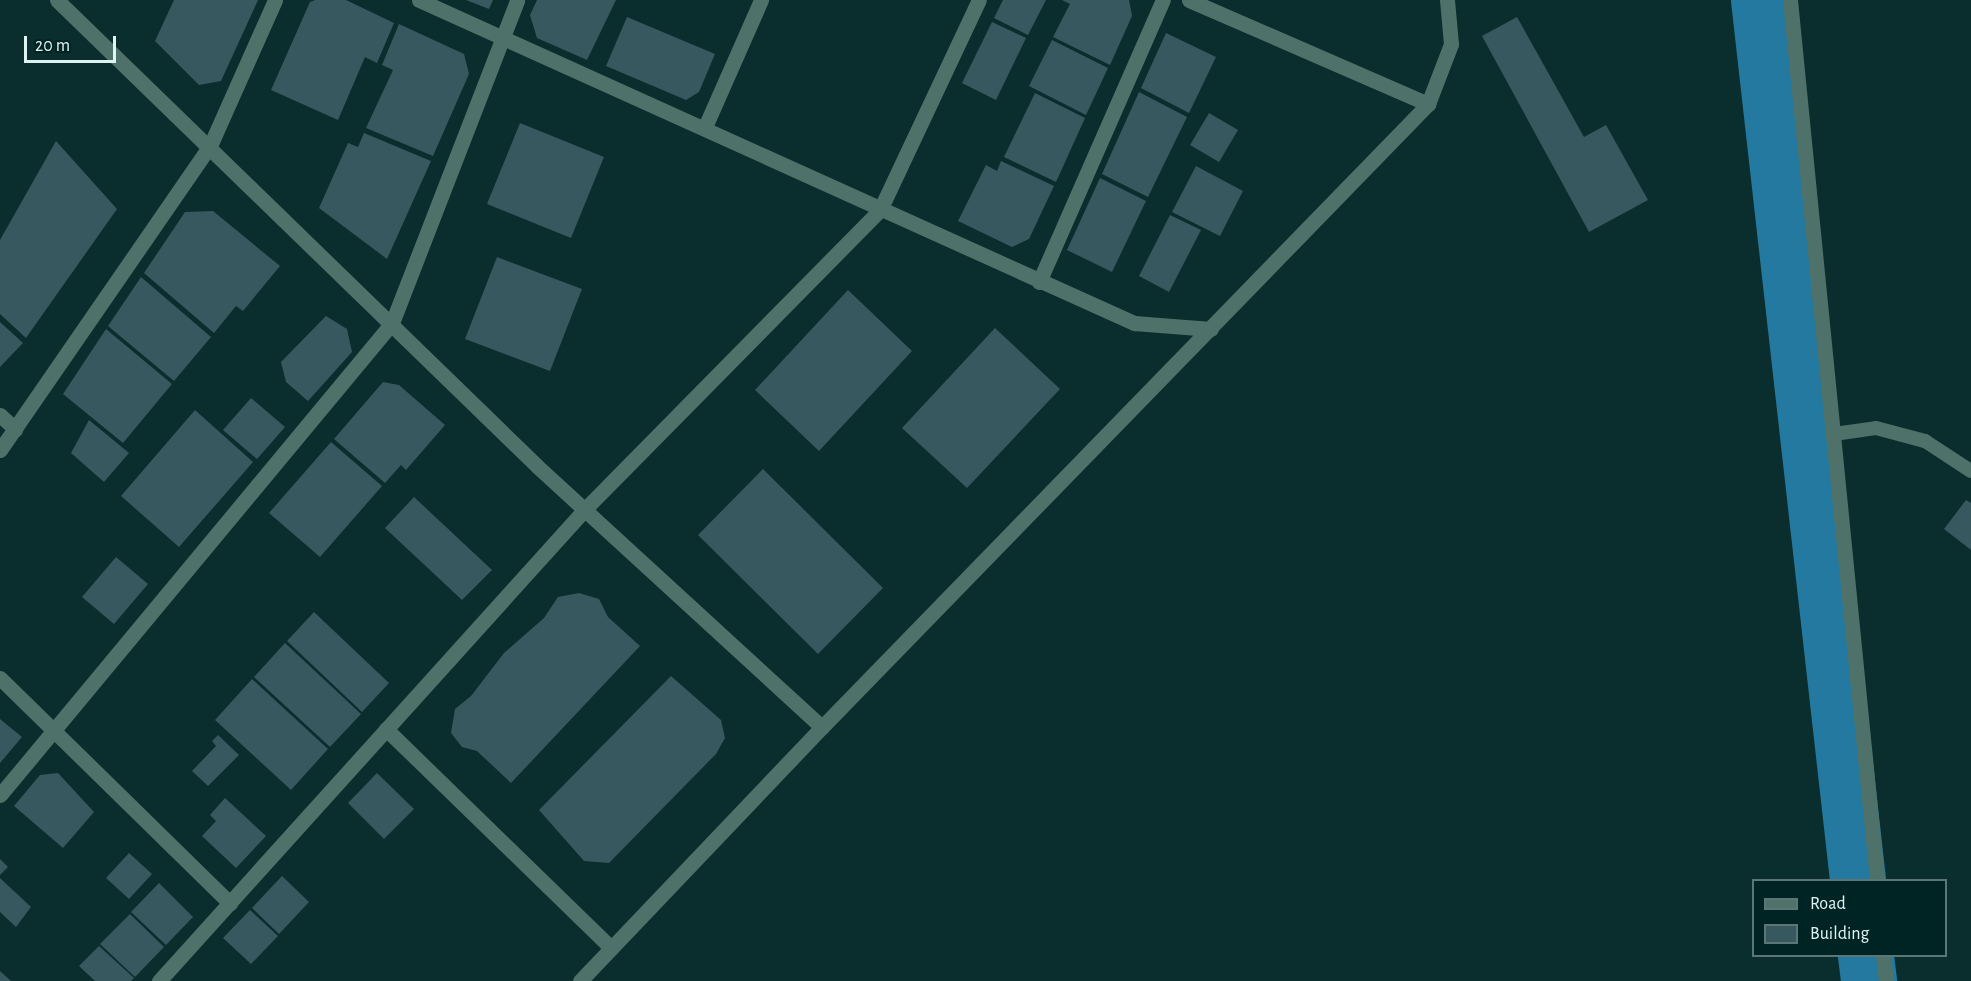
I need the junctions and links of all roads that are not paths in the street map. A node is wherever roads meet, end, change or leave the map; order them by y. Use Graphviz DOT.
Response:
graph roads {
  1 [pos="57,0"];
  2 [pos="275,0"];
  3 [pos="419,0"];
  4 [pos="517,0"];
  5 [pos="761,0"];
  6 [pos="979,0"];
  7 [pos="1163,0"];
  8 [pos="1189,0"];
  9 [pos="1447,0"];
  10 [pos="1790,0"];
  11 [pos="503,38"];
  12 [pos="1428,104"];
  13 [pos="705,127"];
  14 [pos="210,146"];
  15 [pos="880,210"];
  16 [pos="1039,282"];
  17 [pos="392,323"];
  18 [pos="1211,328"];
  19 [pos="0,415"];
  20 [pos="15,429"];
  21 [pos="1834,434"];
  22 [pos="0,450"];
  23 [pos="1971,471"];
  24 [pos="585,509"];
  25 [pos="0,678"];
  26 [pos="822,727"];
  27 [pos="55,729"];
  28 [pos="386,729"];
  29 [pos="0,795"];
  30 [pos="1877,879"];
  31 [pos="230,903"];
  32 [pos="611,948"];
  33 [pos="1883,957"];
  34 [pos="159,981"];
  35 [pos="580,981"];
  36 [pos="1886,981"];
  1 -- 14 [label="street"];
  2 -- 14 [label="street"];
  3 -- 11 [label="street"];
  4 -- 11 [label="street"];
  5 -- 13 [label="street"];
  6 -- 15 [label="street"];
  7 -- 16 [label="street"];
  8 -- 12 [label="street"];
  9 -- 12 [label="street"];
  10 -- 21 [label="street"];
  11 -- 13 [label="street"];
  11 -- 17 [label="street"];
  12 -- 18 [label="street"];
  13 -- 15 [label="street"];
  14 -- 17 [label="street"];
  14 -- 20 [label="street"];
  15 -- 16 [label="street"];
  15 -- 24 [label="street"];
  16 -- 18 [label="street"];
  17 -- 24 [label="street"];
  17 -- 27 [label="street"];
  18 -- 26 [label="street"];
  19 -- 20 [label="street"];
  20 -- 22 [label="street"];
  21 -- 23 [label="lane"];
  21 -- 30 [label="street"];
  24 -- 26 [label="street"];
  24 -- 28 [label="street"];
  25 -- 27 [label="street"];
  26 -- 32 [label="street"];
  27 -- 29 [label="street"];
  27 -- 31 [label="street"];
  28 -- 31 [label="street"];
  28 -- 32 [label="street"];
  31 -- 34 [label="street"];
  32 -- 35 [label="street"];
  33 -- 36 [label="street"];
}
